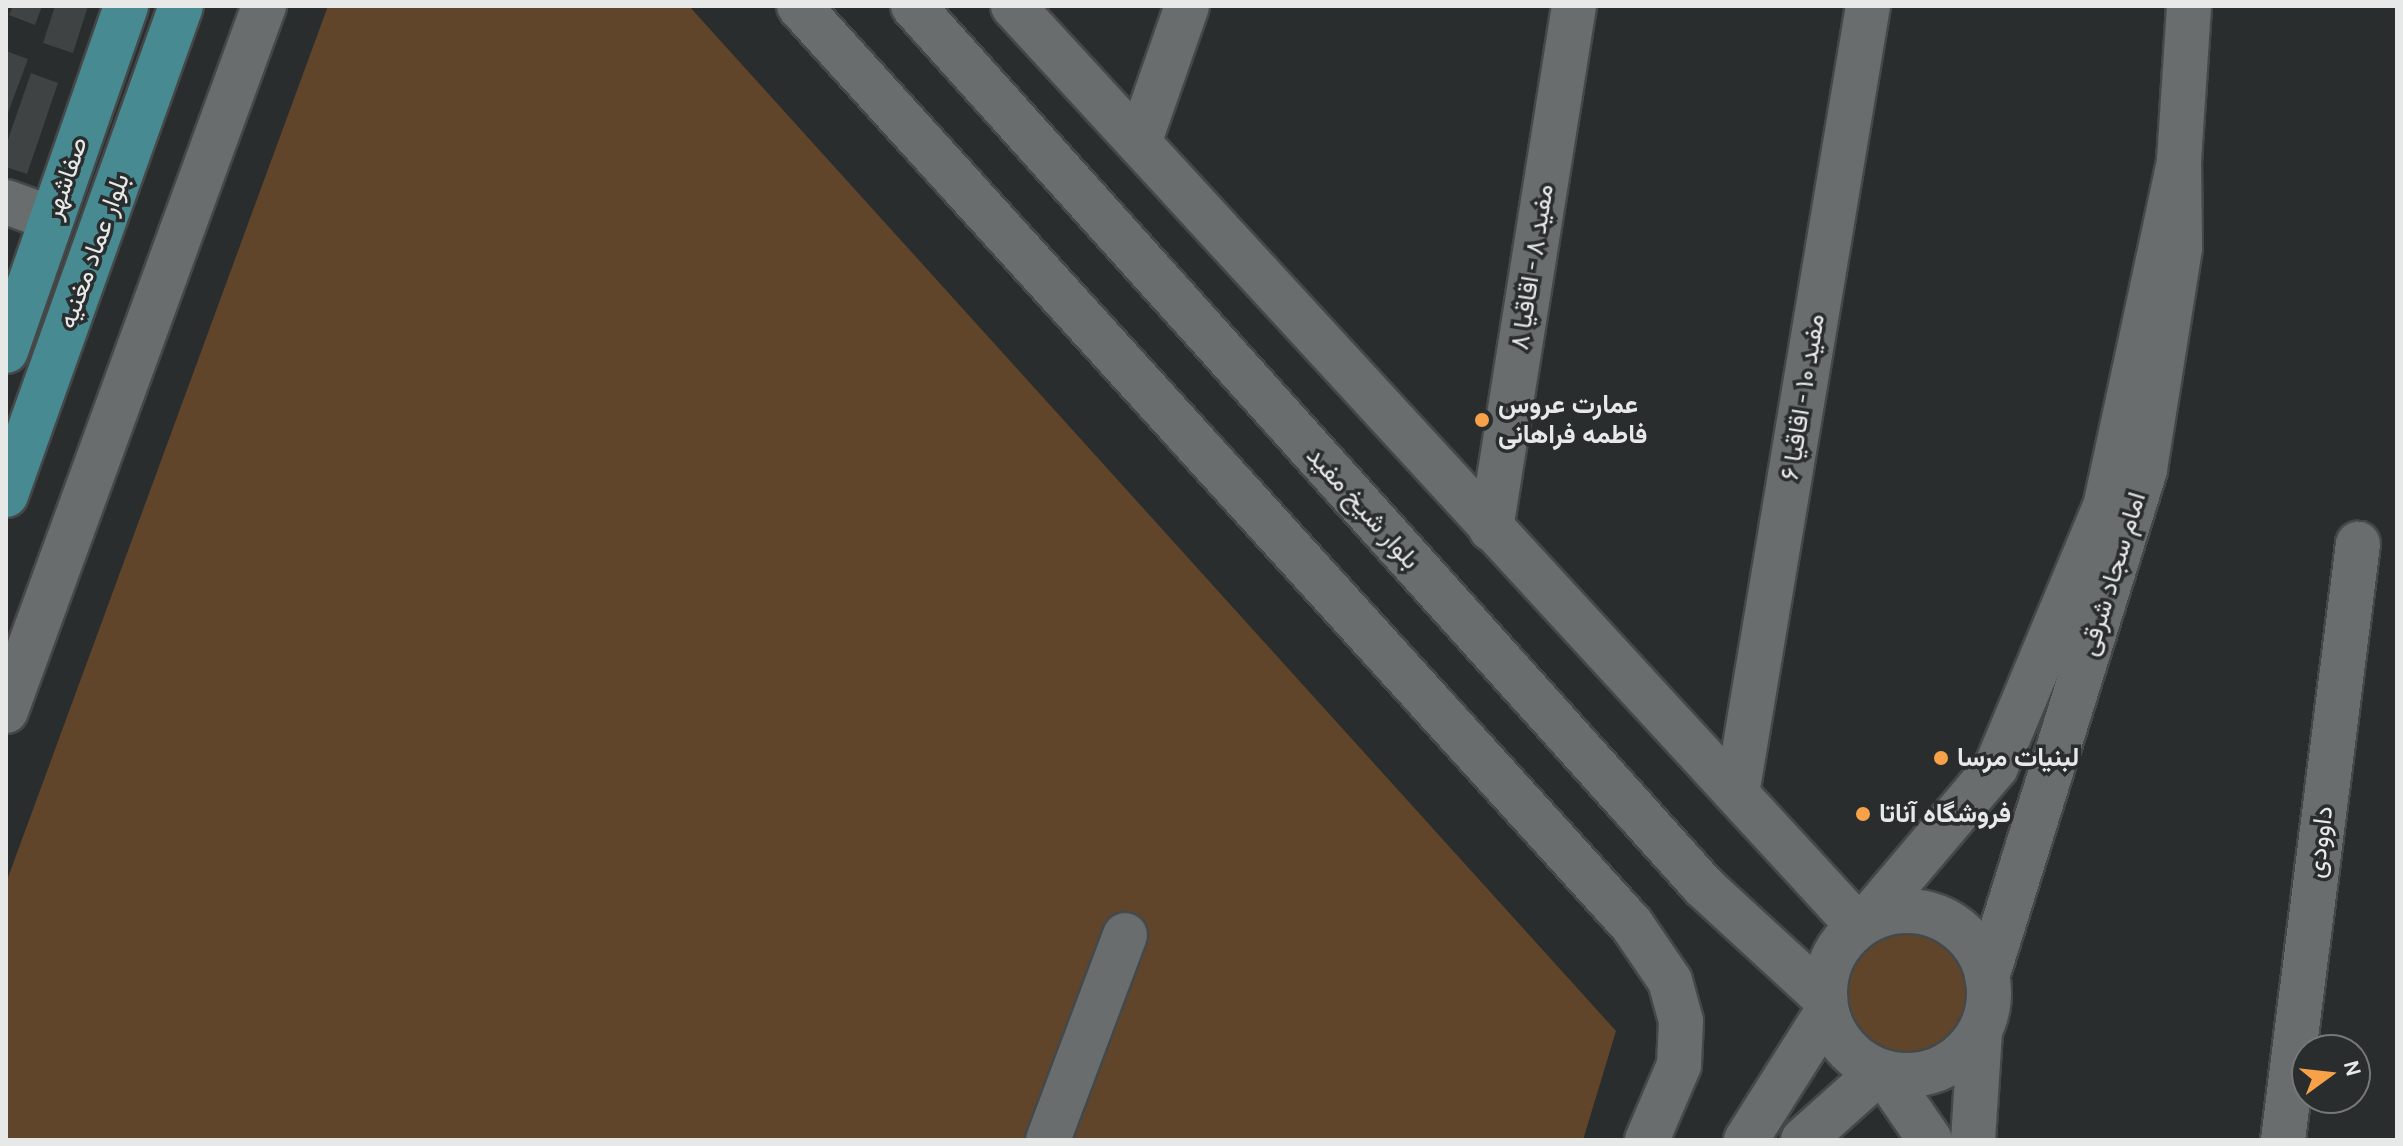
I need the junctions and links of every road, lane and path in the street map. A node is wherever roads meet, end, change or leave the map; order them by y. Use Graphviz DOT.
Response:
graph roads {
  1 [pos="126,6"];
  2 [pos="181,6"];
  3 [pos="264,6"];
  4 [pos="799,6"];
  5 [pos="913,6"];
  6 [pos="1013,6"];
  7 [pos="1187,6"];
  8 [pos="1574,6"];
  9 [pos="1868,6"];
  10 [pos="2189,6"];
  11 [pos="1139,143"];
  12 [pos="2179,161"];
  13 [pos="6,202"];
  14 [pos="51,218"];
  15 [pos="6,351"];
  16 [pos="6,495"];
  17 [pos="1491,529"];
  18 [pos="2358,544"];
  19 [pos="6,711"];
  20 [pos="1738,788"];
  21 [pos="1862,924"];
  22 [pos="1125,935"];
  23 [pos="1987,977"];
  24 [pos="1826,1005"];
  25 [pos="1980,1032"];
  26 [pos="1882,1072"];
  27 [pos="1048,1140"];
  28 [pos="1647,1140"];
  29 [pos="1746,1140"];
  30 [pos="1803,1140"];
  31 [pos="1930,1140"];
  32 [pos="1973,1140"];
  33 [pos="2283,1140"];
  1 -- 14 [label="main road, صفاشهر"];
  2 -- 16 [label="main road, بلوار عماد مغنیه"];
  3 -- 19 [label="street"];
  4 -- 28 [label="street"];
  5 -- 24 [label="street, بلوار شیخ مفید"];
  6 -- 11 [label="street"];
  7 -- 11 [label="street"];
  8 -- 17 [label="street, مفید ۸ - اقاقیا ۸"];
  9 -- 20 [label="street, مفید ۱۰ - اقاقیا ۶"];
  10 -- 12 [label="street, امام سجاد شرقی"];
  11 -- 17 [label="street"];
  12 -- 21 [label="street, امام سجاد شرقی"];
  12 -- 23 [label="street, امام سجاد شرقی"];
  13 -- 14 [label="street"];
  14 -- 15 [label="main road, صفاشهر"];
  17 -- 20 [label="street"];
  18 -- 33 [label="street, داوودی"];
  20 -- 21 [label="street"];
  21 -- 23 [label="street"];
  21 -- 24 [label="street"];
  22 -- 27 [label="street"];
  23 -- 25 [label="street"];
  24 -- 26 [label="street"];
  24 -- 29 [label="street"];
  25 -- 26 [label="street"];
  25 -- 32 [label="street"];
  26 -- 30 [label="street"];
  26 -- 31 [label="street"];
}
